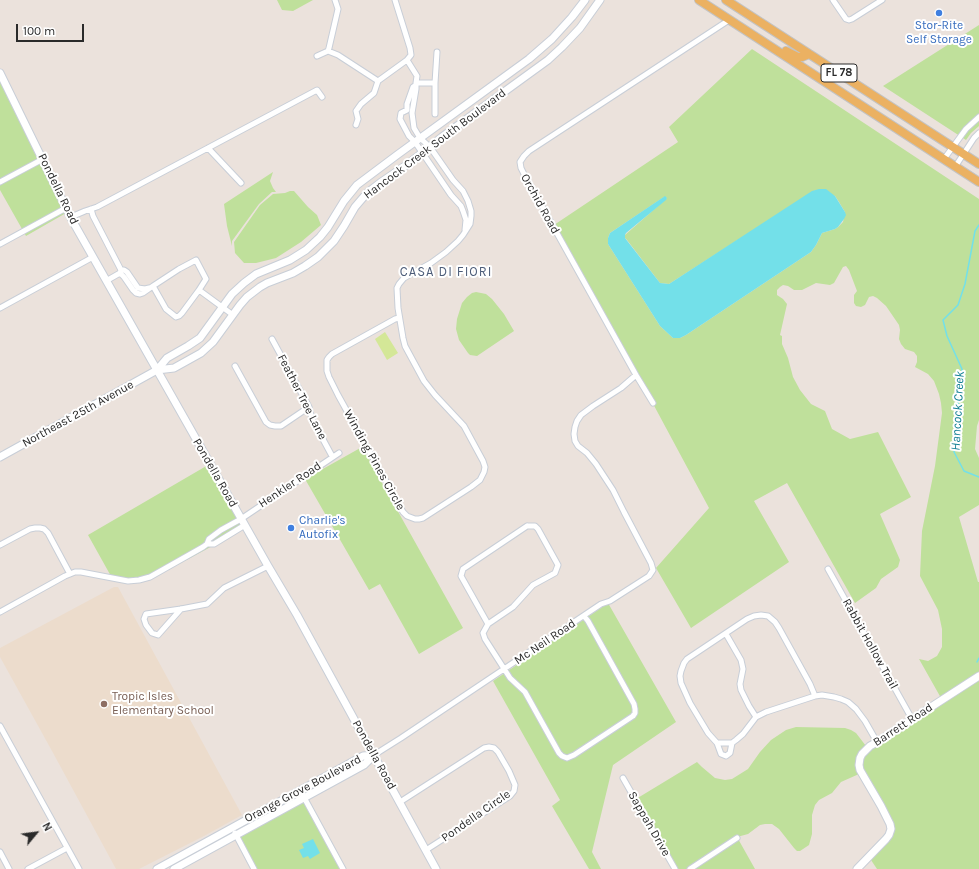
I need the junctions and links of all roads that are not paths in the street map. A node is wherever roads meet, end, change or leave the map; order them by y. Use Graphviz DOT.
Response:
graph roads {
  1 [pos="335,0"];
  2 [pos="395,0"];
  3 [pos="585,0"];
  4 [pos="600,0"];
  5 [pos="726,0"];
  6 [pos="833,0"];
  7 [pos="882,0"];
  8 [pos="700,1"];
  9 [pos="729,20"];
  10 [pos="328,51"];
  11 [pos="437,52"];
  12 [pos="809,54"];
  13 [pos="317,56"];
  14 [pos="407,60"];
  15 [pos="0,73"];
  16 [pos="378,81"];
  17 [pos="435,83"];
  18 [pos="416,84"];
  19 [pos="322,97"];
  20 [pos="435,114"];
  21 [pos="979,117"];
  22 [pos="356,125"];
  23 [pos="979,133"];
  24 [pos="417,140"];
  25 [pos="952,147"];
  26 [pos="208,148"];
  27 [pos="430,148"];
  28 [pos="422,154"];
  29 [pos="963,154"];
  30 [pos="43,159"];
  31 [pos="944,159"];
  32 [pos="979,164"];
  33 [pos="955,167"];
  34 [pos="362,181"];
  35 [pos="0,182"];
  36 [pos="979,182"];
  37 [pos="241,183"];
  38 [pos="369,191"];
  39 [pos="66,208"];
  40 [pos="91,209"];
  41 [pos="71,217"];
  42 [pos="463,235"];
  43 [pos="0,244"];
  44 [pos="93,257"];
  45 [pos="120,272"];
  46 [pos="106,281"];
  47 [pos="151,287"];
  48 [pos="199,290"];
  49 [pos="223,307"];
  50 [pos="0,308"];
  51 [pos="233,315"];
  52 [pos="400,318"];
  53 [pos="272,339"];
  54 [pos="235,366"];
  55 [pos="157,370"];
  56 [pos="636,375"];
  57 [pos="653,403"];
  58 [pos="309,408"];
  59 [pos="339,452"];
  60 [pos="332,456"];
  61 [pos="0,457"];
  62 [pos="241,519"];
  63 [pos="245,526"];
  64 [pos="206,544"];
  65 [pos="0,546"];
  66 [pos="268,566"];
  67 [pos="828,569"];
  68 [pos="70,574"];
  69 [pos="181,609"];
  70 [pos="0,612"];
  71 [pos="584,616"];
  72 [pos="488,624"];
  73 [pos="726,634"];
  74 [pos="505,670"];
  75 [pos="979,676"];
  76 [pos="815,696"];
  77 [pos="756,717"];
  78 [pos="912,719"];
  79 [pos="0,726"];
  80 [pos="717,742"];
  81 [pos="877,742"];
  82 [pos="732,743"];
  83 [pos="374,755"];
  84 [pos="328,775"];
  85 [pos="623,778"];
  86 [pos="332,782"];
  87 [pos="300,790"];
  88 [pos="304,798"];
  89 [pos="400,802"];
  90 [pos="232,828"];
  91 [pos="236,835"];
  92 [pos="737,838"];
  93 [pos="67,848"];
  94 [pos="426,850"];
  95 [pos="0,852"];
  96 [pos="172,867"];
  97 [pos="10,869"];
  98 [pos="28,869"];
  99 [pos="79,869"];
  100 [pos="157,869"];
  101 [pos="254,869"];
  102 [pos="343,869"];
  103 [pos="436,869"];
  104 [pos="674,869"];
  105 [pos="690,869"];
  106 [pos="857,869"];
  1 -- 10 [label="street"];
  2 -- 14 [label="street"];
  3 -- 24 [label="street, Hancock Creek South Boulevard"];
  4 -- 27 [label="street, Hancock Creek South Boulevard"];
  5 -- 12 [label="main road, FL 78"];
  6 -- 7 [label="street"];
  8 -- 9 [label="main road, FL 78"];
  8 -- 12 [label="main road"];
  9 -- 31 [label="main road, FL 78"];
  9 -- 56 [label="street, Orchid Road"];
  10 -- 13 [label="street"];
  10 -- 16 [label="street"];
  11 -- 17 [label="street"];
  12 -- 25 [label="main road, FL 78"];
  14 -- 16 [label="street"];
  14 -- 18 [label="street"];
  15 -- 30 [label="street, Pondella Road"];
  16 -- 22 [label="street"];
  17 -- 18 [label="street"];
  17 -- 20 [label="street"];
  18 -- 24 [label="street"];
  18 -- 24 [label="street"];
  19 -- 26 [label="street"];
  21 -- 25 [label="street"];
  23 -- 29 [label="street"];
  24 -- 27 [label="street, Winding Pines Circle"];
  24 -- 28 [label="street"];
  24 -- 34 [label="street, Hancock Creek South Boulevard"];
  25 -- 29 [label="main road, FL 78"];
  25 -- 31 [label="street"];
  26 -- 37 [label="street"];
  26 -- 40 [label="street"];
  27 -- 28 [label="street, Hancock Creek South Boulevard"];
  27 -- 42 [label="street, Winding Pines Circle"];
  28 -- 38 [label="street, Hancock Creek South Boulevard"];
  28 -- 42 [label="street"];
  29 -- 32 [label="main road, FL 78"];
  29 -- 33 [label="street"];
  30 -- 35 [label="street"];
  30 -- 39 [label="street, Pondella Road"];
  31 -- 33 [label="main road, FL 78"];
  33 -- 36 [label="main road, FL 78"];
  34 -- 38 [label="street"];
  34 -- 49 [label="street, Hancock Creek South Boulevard"];
  38 -- 51 [label="street, Hancock Creek South Boulevard"];
  39 -- 41 [label="street, Pondella Road"];
  39 -- 43 [label="street"];
  40 -- 41 [label="street"];
  40 -- 45 [label="street"];
  41 -- 44 [label="street, Pondella Road"];
  42 -- 52 [label="street, Winding Pines Circle"];
  44 -- 46 [label="street, Pondella Road"];
  44 -- 50 [label="street"];
  45 -- 46 [label="street"];
  45 -- 47 [label="street"];
  46 -- 55 [label="street, Pondella Road"];
  47 -- 48 [label="street"];
  47 -- 48 [label="street"];
  48 -- 49 [label="street"];
  49 -- 51 [label="street"];
  49 -- 55 [label="street, Hancock Creek South Boulevard"];
  51 -- 55 [label="street, Hancock Creek South Boulevard"];
  52 -- 52 [label="street, Winding Pines Circle"];
  53 -- 58 [label="street, Feather Tree Lane"];
  54 -- 58 [label="street"];
  55 -- 61 [label="street, Northeast 25th Avenue"];
  55 -- 62 [label="street, Pondella Road"];
  56 -- 57 [label="street, Orchid Road"];
  56 -- 71 [label="street, Mc Neil Road"];
  58 -- 60 [label="street, Feather Tree Lane"];
  59 -- 60 [label="street, Henkler Road"];
  60 -- 62 [label="street, Henkler Road"];
  62 -- 63 [label="street, Pondella Road"];
  62 -- 64 [label="street, Henkler Road"];
  63 -- 64 [label="street"];
  63 -- 66 [label="street, Pondella Road"];
  64 -- 68 [label="street"];
  65 -- 68 [label="street"];
  66 -- 69 [label="street"];
  66 -- 83 [label="street, Pondella Road"];
  67 -- 78 [label="street, Rabbit Hollow Trail"];
  68 -- 70 [label="street"];
  69 -- 69 [label="street"];
  71 -- 74 [label="street, Mc Neil Road"];
  71 -- 74 [label="street"];
  72 -- 72 [label="street"];
  72 -- 74 [label="street"];
  73 -- 76 [label="street"];
  73 -- 77 [label="street"];
  73 -- 80 [label="street"];
  74 -- 83 [label="street, Mc Neil Road"];
  75 -- 78 [label="street, Barrett Road"];
  76 -- 77 [label="street"];
  76 -- 81 [label="street"];
  77 -- 82 [label="street"];
  78 -- 81 [label="street, Barrett Road"];
  79 -- 93 [label="street"];
  80 -- 82 [label="street"];
  80 -- 82 [label="street"];
  81 -- 106 [label="street, Barrett Road"];
  83 -- 84 [label="street, Orange Grove Boulevard"];
  83 -- 86 [label="street, Orange Grove Boulevard"];
  83 -- 89 [label="street, Pondella Road"];
  84 -- 86 [label="street"];
  84 -- 87 [label="street, Orange Grove Boulevard"];
  85 -- 104 [label="street, Sappah Drive"];
  86 -- 88 [label="street, Orange Grove Boulevard"];
  87 -- 88 [label="street"];
  87 -- 90 [label="street, Orange Grove Boulevard"];
  88 -- 91 [label="street, Orange Grove Boulevard"];
  88 -- 102 [label="street"];
  89 -- 94 [label="street, Pondella Road"];
  89 -- 94 [label="street, Pondella Circle"];
  90 -- 91 [label="street"];
  90 -- 96 [label="street, Orange Grove Boulevard"];
  91 -- 96 [label="street, Orange Grove Boulevard"];
  91 -- 101 [label="street"];
  92 -- 105 [label="street"];
  93 -- 98 [label="street"];
  93 -- 99 [label="street"];
  94 -- 103 [label="street, Pondella Road"];
  95 -- 97 [label="street"];
  96 -- 100 [label="street, Orange Grove Boulevard"];
}
